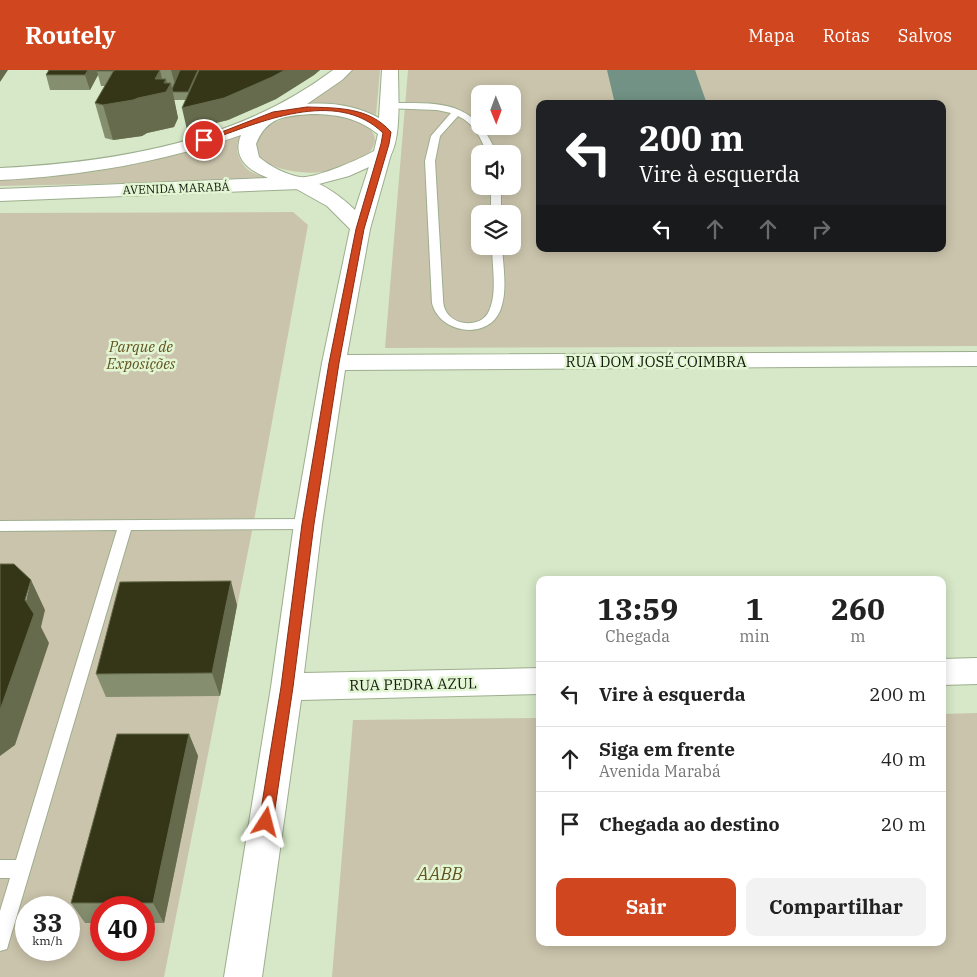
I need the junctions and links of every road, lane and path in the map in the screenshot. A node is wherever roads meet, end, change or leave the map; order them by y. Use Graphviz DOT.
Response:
graph roads {
  1 [pos="344,70"];
  2 [pos="390,70"];
  3 [pos="387,106"];
  4 [pos="458,111"];
  5 [pos="268,117"];
  6 [pos="387,132"];
  7 [pos="488,145"];
  8 [pos="382,154"];
  9 [pos="0,174"];
  10 [pos="300,183"];
  11 [pos="0,195"];
  12 [pos="360,229"];
  13 [pos="497,255"];
  14 [pos="977,359"];
  15 [pos="334,363"];
  16 [pos="308,524"];
  17 [pos="0,526"];
  18 [pos="125,526"];
  19 [pos="977,671"];
  20 [pos="946,672"];
  21 [pos="536,681"];
  22 [pos="287,687"];
  23 [pos="22,869"];
  24 [pos="0,870"];
  25 [pos="0,942"];
  26 [pos="242,977"];
  1 -- 5 [label="street"];
  2 -- 3 [label="street"];
  3 -- 4 [label="lane"];
  3 -- 6 [label="street"];
  4 -- 7 [label="lane"];
  4 -- 13 [label="lane"];
  5 -- 6 [label="street"];
  5 -- 9 [label="street"];
  5 -- 10 [label="street"];
  6 -- 8 [label="street"];
  8 -- 10 [label="street, AVENIDA MARABÁ"];
  8 -- 12 [label="street"];
  10 -- 11 [label="street, AVENIDA MARABÁ"];
  10 -- 12 [label="street"];
  12 -- 15 [label="street"];
  14 -- 15 [label="street, RUA DOM JOSÉ COIMBRA"];
  15 -- 16 [label="street"];
  16 -- 18 [label="lane"];
  16 -- 22 [label="street"];
  17 -- 18 [label="lane"];
  18 -- 23 [label="lane"];
  19 -- 20 [label="street"];
  21 -- 22 [label="street, RUA PEDRA AZUL"];
  22 -- 26 [label="street"];
  23 -- 24 [label="lane"];
  23 -- 25 [label="lane"];
}
